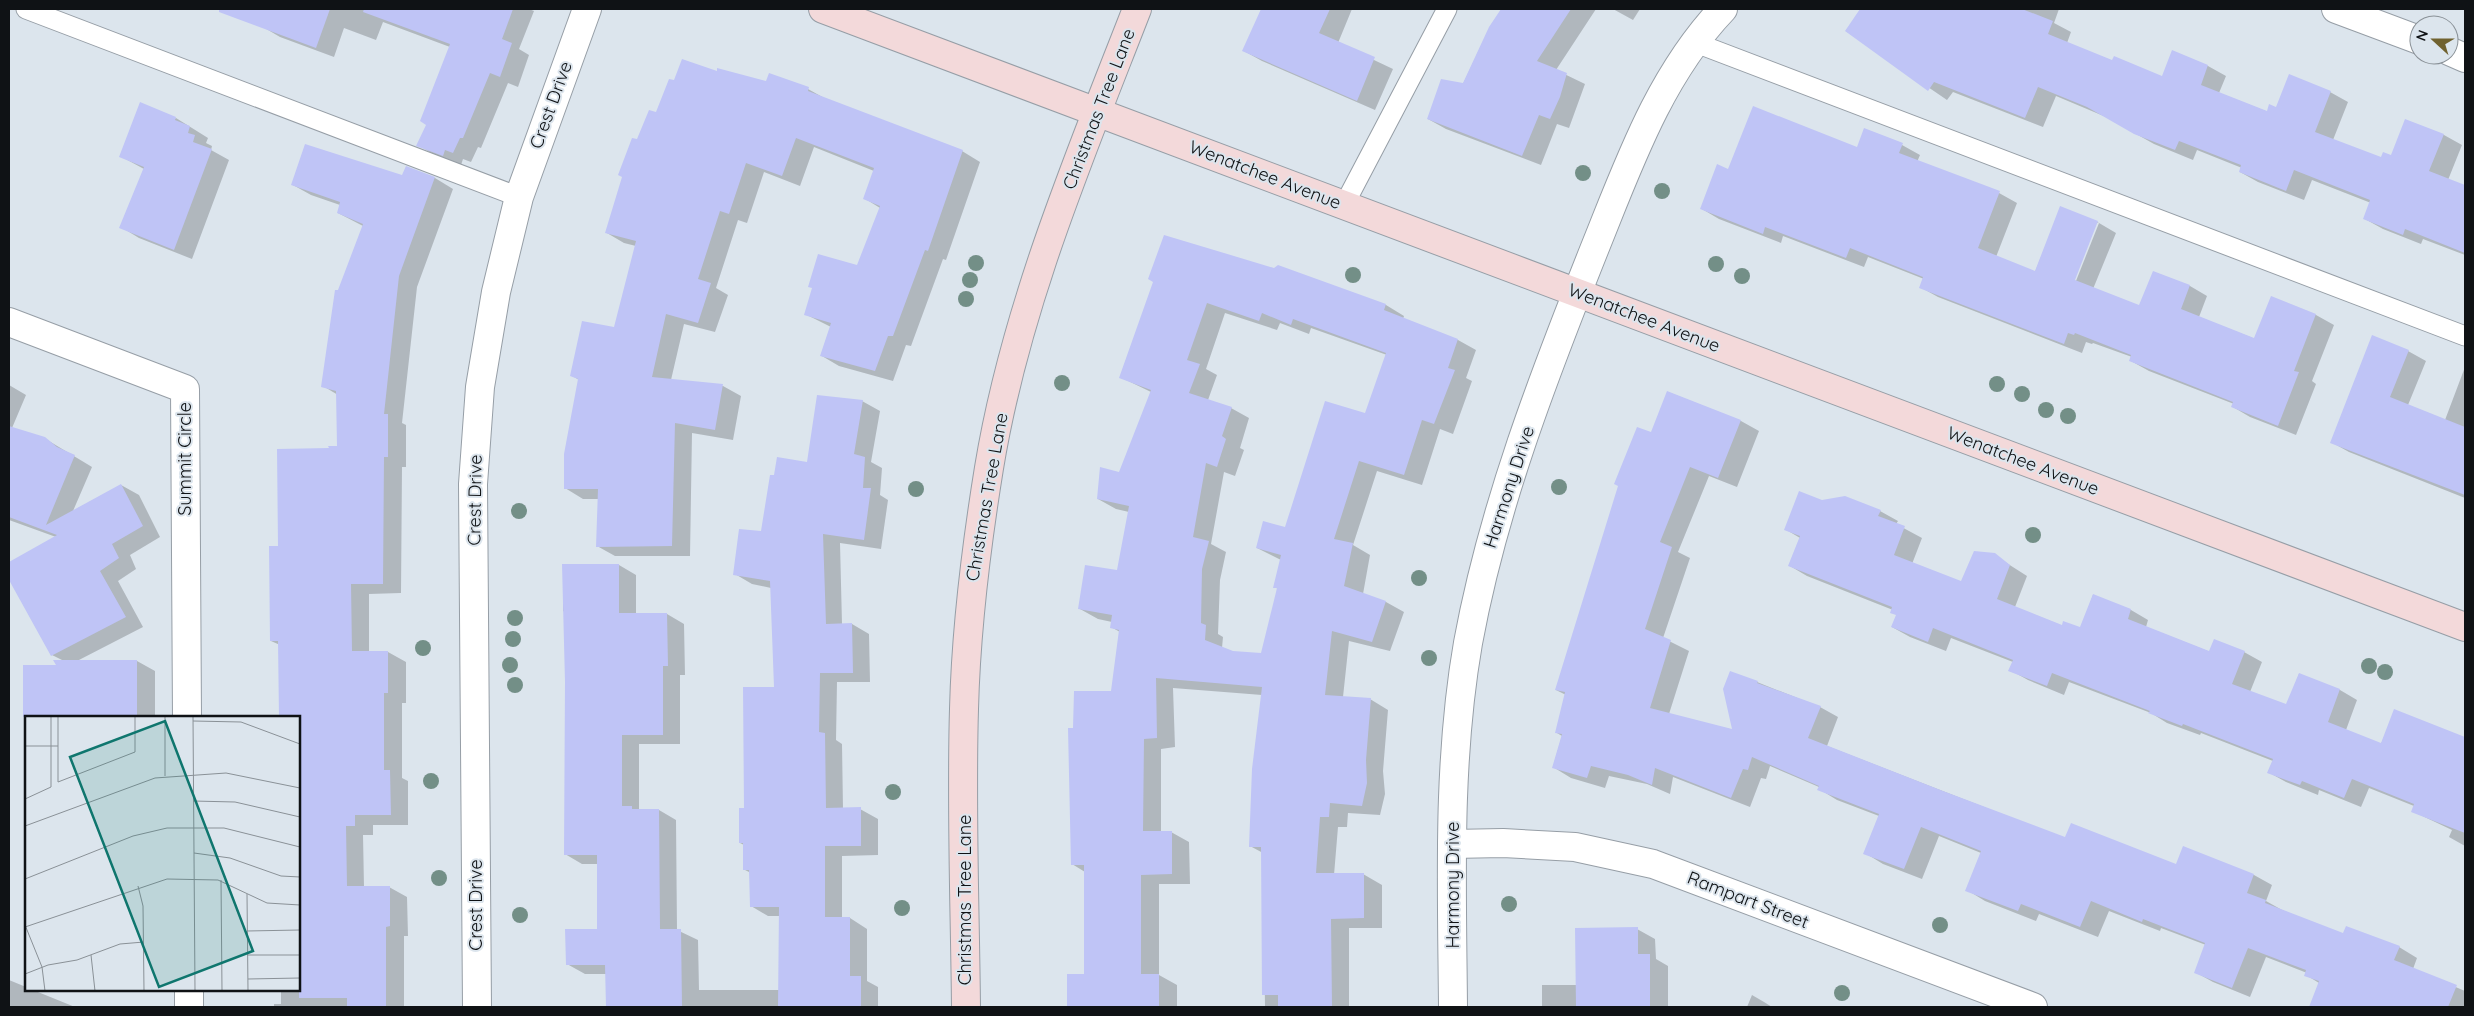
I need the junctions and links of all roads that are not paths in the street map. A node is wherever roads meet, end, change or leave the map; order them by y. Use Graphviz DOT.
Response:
graph roads {
  1 [pos="26,9"];
  2 [pos="587,9"];
  3 [pos="1137,9"];
  4 [pos="1447,9"];
  5 [pos="1723,9"];
  6 [pos="2336,9"];
  7 [pos="841,12"];
  8 [pos="2409,36"];
  9 [pos="1696,43"];
  10 [pos="1097,112"];
  11 [pos="519,197"];
  12 [pos="1344,204"];
  13 [pos="1578,293"];
  14 [pos="9,322"];
  15 [pos="2465,336"];
  16 [pos="2465,627"];
  17 [pos="187,716"];
  18 [pos="1452,844"];
  19 [pos="189,991"];
  20 [pos="1987,999"];
  21 [pos="189,1007"];
  22 [pos="477,1007"];
  23 [pos="966,1007"];
  24 [pos="1453,1007"];
  25 [pos="2033,1007"];
  1 -- 11 [label="lane"];
  2 -- 11 [label="street, Crest Drive"];
  3 -- 10 [label="street, Christmas Tree Lane"];
  4 -- 12 [label="lane"];
  5 -- 9 [label="street, Harmony Drive"];
  6 -- 8 [label="street"];
  7 -- 10 [label="street, Wenatchee Avenue"];
  9 -- 13 [label="street, Harmony Drive"];
  9 -- 15 [label="lane"];
  10 -- 12 [label="street, Wenatchee Avenue"];
  10 -- 23 [label="street, Christmas Tree Lane"];
  11 -- 22 [label="street, Crest Drive"];
  12 -- 13 [label="street, Wenatchee Avenue"];
  13 -- 16 [label="street, Wenatchee Avenue"];
  13 -- 18 [label="street, Harmony Drive"];
  14 -- 17 [label="street, Summit Circle"];
  18 -- 20 [label="street, Rampart Street"];
  18 -- 24 [label="street, Harmony Drive"];
  19 -- 21 [label="street"];
  20 -- 25 [label="street, Rampart Street"];
}
